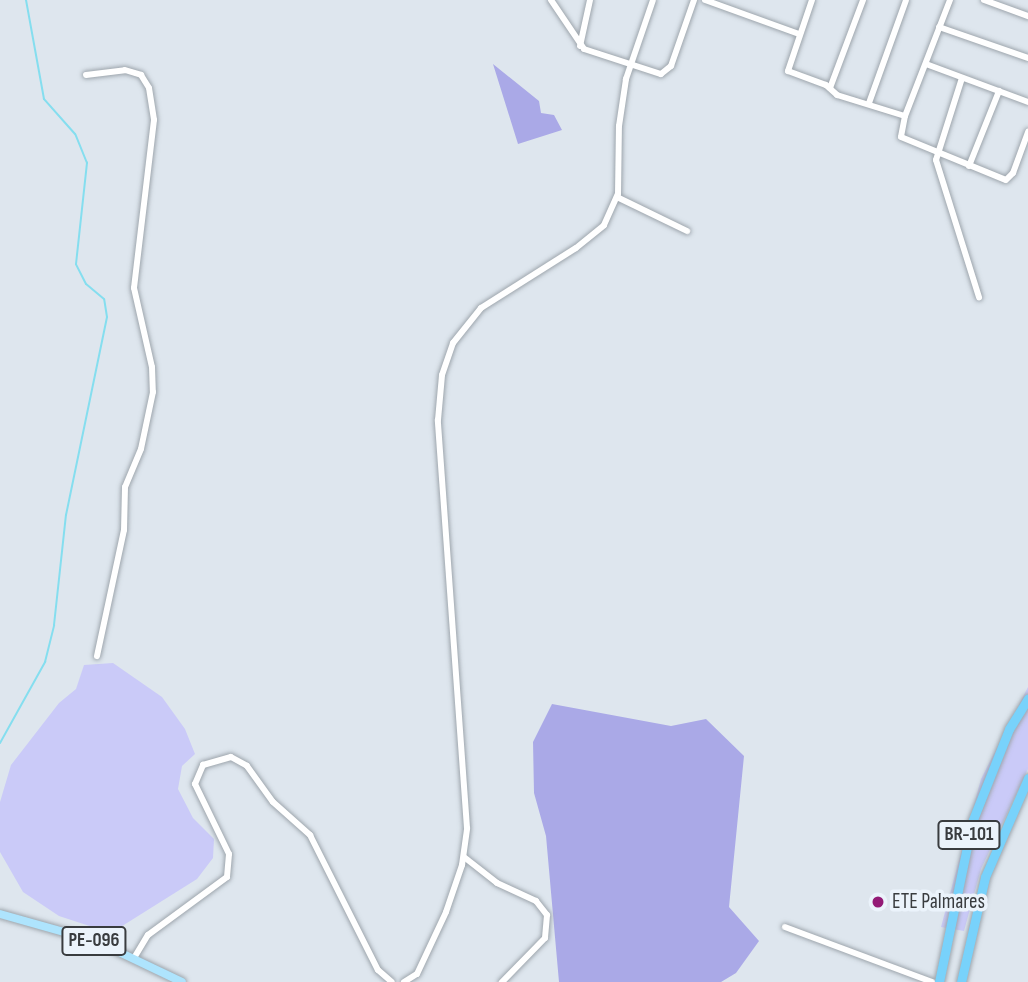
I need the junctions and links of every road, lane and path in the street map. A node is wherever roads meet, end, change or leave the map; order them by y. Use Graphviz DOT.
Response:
graph roads {
  1 [pos="551,0"];
  2 [pos="590,0"];
  3 [pos="653,0"];
  4 [pos="694,0"];
  5 [pos="705,0"];
  6 [pos="812,0"];
  7 [pos="863,0"];
  8 [pos="906,0"];
  9 [pos="950,0"];
  10 [pos="984,0"];
  11 [pos="1010,0"];
  12 [pos="1008,8"];
  13 [pos="1028,16"];
  14 [pos="939,27"];
  15 [pos="799,34"];
  16 [pos="580,46"];
  17 [pos="1028,58"];
  18 [pos="631,64"];
  19 [pos="926,64"];
  20 [pos="86,75"];
  21 [pos="962,78"];
  22 [pos="830,88"];
  23 [pos="999,92"];
  24 [pos="1028,102"];
  25 [pos="869,103"];
  26 [pos="905,116"];
  27 [pos="1028,132"];
  28 [pos="936,151"];
  29 [pos="969,166"];
  30 [pos="617,197"];
  31 [pos="687,231"];
  32 [pos="979,297"];
  33 [pos="97,656"];
  34 [pos="1028,698"];
  35 [pos="1028,778"];
  36 [pos="1024,788"];
  37 [pos="464,857"];
  38 [pos="0,914"];
  39 [pos="785,927"];
  40 [pos="134,958"];
  41 [pos="182,982"];
  42 [pos="392,982"];
  43 [pos="404,982"];
  44 [pos="502,982"];
  45 [pos="932,982"];
  46 [pos="939,982"];
  47 [pos="961,982"];
  1 -- 16 [label="street"];
  2 -- 16 [label="street"];
  3 -- 18 [label="street"];
  4 -- 18 [label="street"];
  5 -- 15 [label="street"];
  6 -- 15 [label="street"];
  7 -- 22 [label="street"];
  8 -- 25 [label="street"];
  9 -- 14 [label="street"];
  10 -- 12 [label="street"];
  11 -- 12 [label="street"];
  12 -- 13 [label="street"];
  14 -- 17 [label="street"];
  14 -- 19 [label="street"];
  15 -- 22 [label="street"];
  16 -- 18 [label="street"];
  18 -- 30 [label="street"];
  19 -- 21 [label="street"];
  19 -- 26 [label="street"];
  20 -- 33 [label="street"];
  21 -- 23 [label="street"];
  21 -- 28 [label="street"];
  22 -- 25 [label="street"];
  23 -- 24 [label="street"];
  23 -- 29 [label="street"];
  25 -- 26 [label="street"];
  26 -- 28 [label="street"];
  27 -- 29 [label="street"];
  28 -- 29 [label="street"];
  28 -- 32 [label="street"];
  30 -- 31 [label="street"];
  30 -- 37 [label="street"];
  34 -- 46 [label="highway, BR-101"];
  35 -- 36 [label="highway, BR-101"];
  36 -- 47 [label="highway, BR-101"];
  37 -- 43 [label="street"];
  37 -- 44 [label="street"];
  38 -- 40 [label="main road, PE-096"];
  39 -- 45 [label="street"];
  40 -- 41 [label="main road, PE-096"];
  40 -- 42 [label="street"];
}
